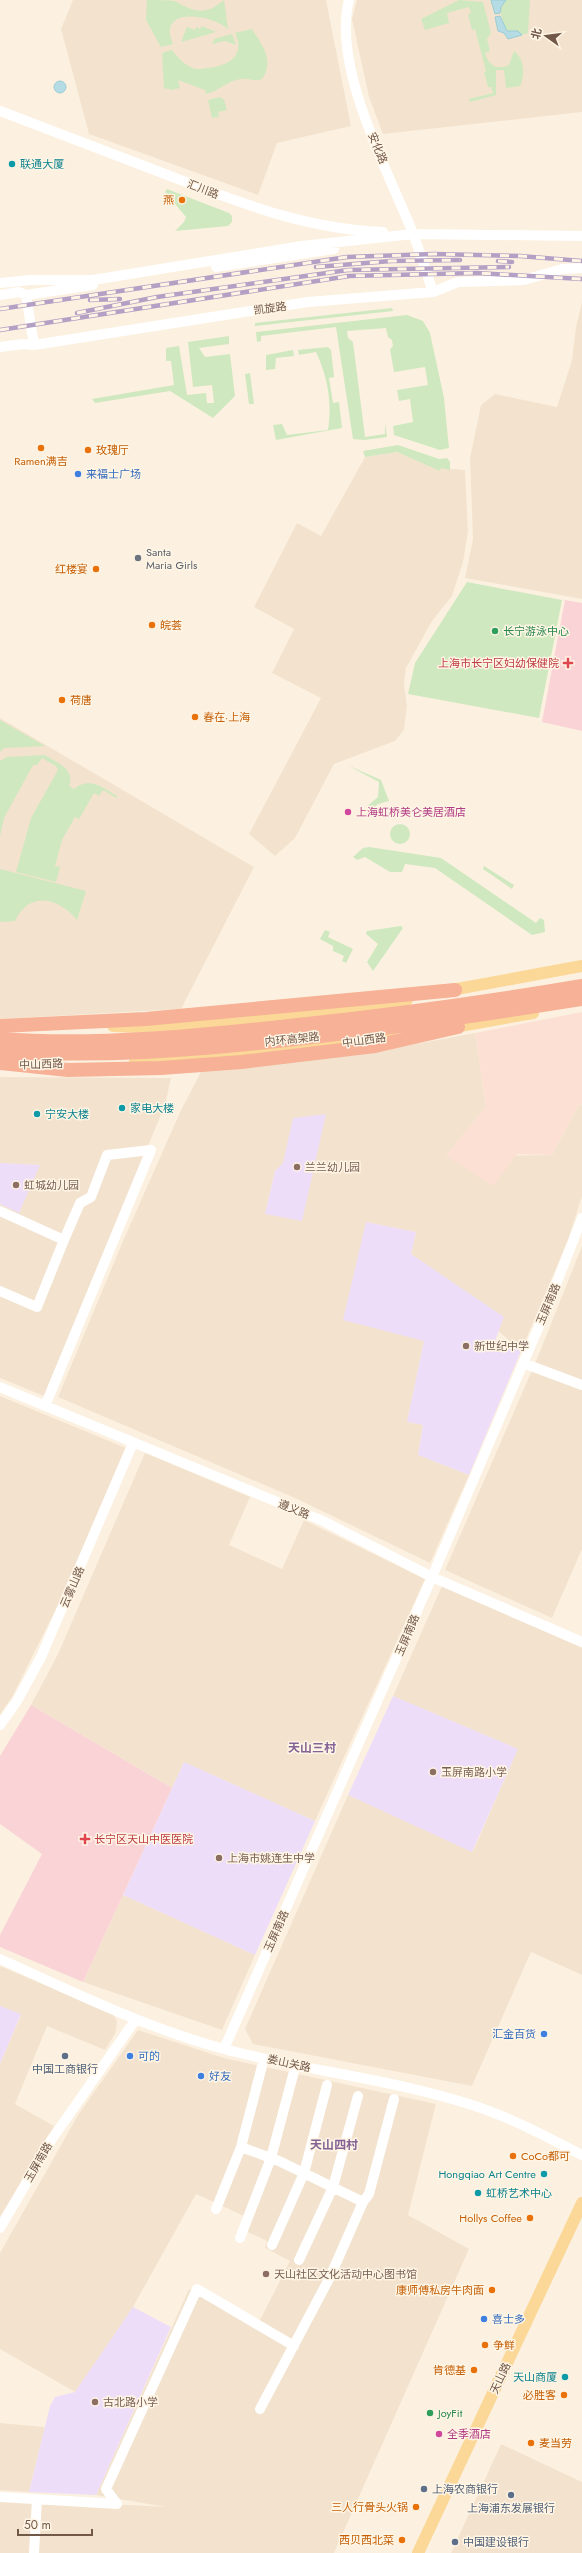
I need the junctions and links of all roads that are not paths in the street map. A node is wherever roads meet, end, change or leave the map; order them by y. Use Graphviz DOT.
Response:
graph roads {
  1 [pos="349,0"];
  2 [pos="0,111"];
  3 [pos="582,236"];
  4 [pos="414,237"];
  5 [pos="582,268"];
  6 [pos="0,283"];
  7 [pos="433,292"];
  8 [pos="0,295"];
  9 [pos="26,295"];
  10 [pos="34,345"];
  11 [pos="0,347"];
  12 [pos="582,966"];
  13 [pos="582,986"];
  14 [pos="455,990"];
  15 [pos="582,999"];
  16 [pos="582,1003"];
  17 [pos="0,1026"];
  18 [pos="458,1026"];
  19 [pos="0,1039"];
  20 [pos="0,1051"];
  21 [pos="0,1064"];
  22 [pos="0,1211"];
  23 [pos="582,1218"];
  24 [pos="64,1240"];
  25 [pos="0,1291"];
  26 [pos="523,1363"];
  27 [pos="582,1385"];
  28 [pos="0,1387"];
  29 [pos="45,1406"];
  30 [pos="134,1444"];
  31 [pos="432,1577"];
  32 [pos="582,1642"];
  33 [pos="0,1725"];
  34 [pos="0,1959"];
  35 [pos="136,2019"];
  36 [pos="224,2049"];
  37 [pos="296,2064"];
  38 [pos="262,2066"];
  39 [pos="327,2085"];
  40 [pos="358,2096"];
  41 [pos="394,2099"];
  42 [pos="241,2147"];
  43 [pos="582,2155"];
  44 [pos="272,2158"];
  45 [pos="304,2173"];
  46 [pos="333,2188"];
  47 [pos="364,2202"];
  48 [pos="582,2203"];
  49 [pos="216,2209"];
  50 [pos="0,2228"];
  51 [pos="240,2238"];
  52 [pos="272,2245"];
  53 [pos="299,2260"];
  54 [pos="294,2346"];
  55 [pos="260,2409"];
  56 [pos="0,2497"];
  57 [pos="37,2499"];
  58 [pos="34,2553"];
  59 [pos="418,2553"];
  1 -- 4 [label="street, 安化路"];
  2 -- 4 [label="street, 汇川路"];
  3 -- 4 [label="street"];
  4 -- 6 [label="street"];
  4 -- 7 [label="street, 安化路"];
  4 -- 9 [label="street"];
  5 -- 7 [label="street, 凯旋路"];
  7 -- 10 [label="street, 凯旋路"];
  8 -- 9 [label="street"];
  9 -- 10 [label="street"];
  10 -- 11 [label="street, 凯旋路"];
  12 -- 14 [label="main road"];
  13 -- 19 [label="highway, 内环高架路"];
  14 -- 17 [label="highway"];
  14 -- 17 [label="main road"];
  15 -- 20 [label="highway, 内环高架路"];
  16 -- 18 [label="main road, 中山西路"];
  18 -- 21 [label="main road, 中山西路"];
  18 -- 21 [label="highway"];
  22 -- 24 [label="street"];
  23 -- 26 [label="street, 玉屏南路"];
  24 -- 25 [label="street"];
  24 -- 29 [label="street"];
  26 -- 27 [label="street"];
  26 -- 31 [label="street, 玉屏南路"];
  28 -- 29 [label="street, 遵义路"];
  29 -- 30 [label="street, 遵义路"];
  30 -- 31 [label="street, 遵义路"];
  30 -- 33 [label="street, 云雾山路"];
  31 -- 32 [label="street, 遵义路"];
  31 -- 36 [label="street, 玉屏南路"];
  34 -- 35 [label="street, 娄山关路"];
  35 -- 36 [label="street, 娄山关路"];
  35 -- 50 [label="street, 玉屏南路"];
  36 -- 37 [label="street, 娄山关路"];
  37 -- 43 [label="street, 娄山关路"];
  37 -- 44 [label="street"];
  38 -- 42 [label="street"];
  39 -- 45 [label="street"];
  40 -- 46 [label="street"];
  41 -- 47 [label="street"];
  42 -- 44 [label="street"];
  42 -- 49 [label="street"];
  44 -- 45 [label="street"];
  44 -- 51 [label="street"];
  45 -- 46 [label="street"];
  45 -- 52 [label="street"];
  46 -- 47 [label="street"];
  46 -- 53 [label="street"];
  47 -- 54 [label="street"];
  48 -- 59 [label="main road, 天山路"];
  54 -- 55 [label="street"];
  54 -- 57 [label="street"];
  56 -- 57 [label="street"];
  57 -- 58 [label="street"];
}
